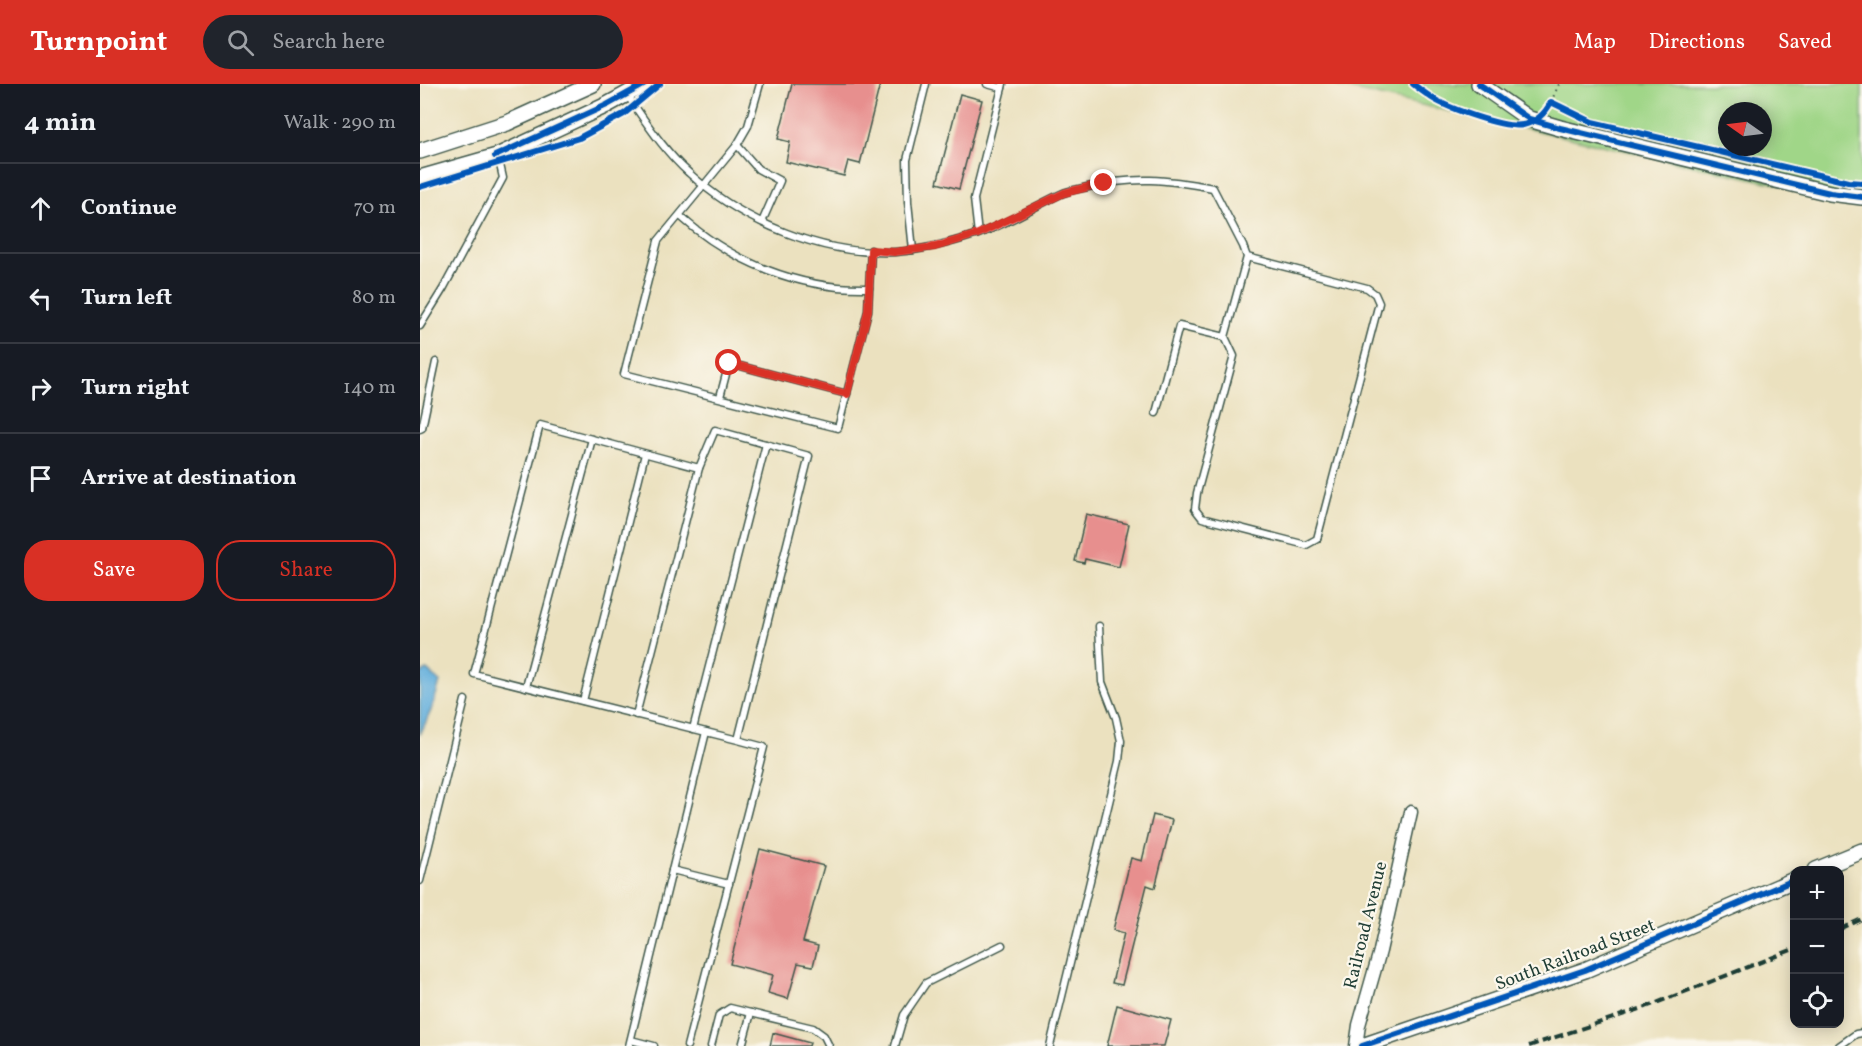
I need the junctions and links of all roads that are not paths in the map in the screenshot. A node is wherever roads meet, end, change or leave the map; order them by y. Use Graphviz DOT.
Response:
graph roads {
  1 [pos="593,84"];
  2 [pos="645,84"];
  3 [pos="760,84"];
  4 [pos="926,84"];
  5 [pos="987,84"];
  6 [pos="1479,84"];
  7 [pos="1003,86"];
  8 [pos="623,89"];
  9 [pos="737,145"];
  10 [pos="420,151"];
  11 [pos="497,156"];
  12 [pos="420,178"];
  13 [pos="705,186"];
  14 [pos="1862,196"];
  15 [pos="680,216"];
  16 [pos="762,222"];
  17 [pos="978,234"];
  18 [pos="913,249"];
  19 [pos="871,250"];
  20 [pos="1247,257"];
  21 [pos="869,288"];
  22 [pos="420,326"];
  23 [pos="1225,337"];
  24 [pos="436,362"];
  25 [pos="847,394"];
  26 [pos="720,397"];
  27 [pos="1156,413"];
  28 [pos="420,429"];
  29 [pos="592,439"];
  30 [pos="766,444"];
  31 [pos="645,454"];
  32 [pos="699,468"];
  33 [pos="1099,626"];
  34 [pos="526,687"];
  35 [pos="465,700"];
  36 [pos="583,701"];
  37 [pos="636,715"];
  38 [pos="693,729"];
  39 [pos="706,732"];
  40 [pos="738,740"];
  41 [pos="1411,812"];
  42 [pos="1862,851"];
  43 [pos="1826,866"];
  44 [pos="672,870"];
  45 [pos="420,881"];
  46 [pos="1790,882"];
  47 [pos="729,884"];
  48 [pos="1002,945"];
  49 [pos="751,1013"];
  50 [pos="1862,1032"];
  51 [pos="630,1043"];
  52 [pos="654,1046"];
  53 [pos="687,1046"];
  54 [pos="711,1046"];
  55 [pos="742,1046"];
  56 [pos="829,1046"];
  57 [pos="895,1046"];
  58 [pos="1050,1046"];
  59 [pos="1356,1046"];
  60 [pos="1362,1046"];
  61 [pos="1839,1046"];
  1 -- 10 [label="street"];
  2 -- 8 [label="street"];
  3 -- 9 [label="lane"];
  4 -- 18 [label="lane"];
  5 -- 7 [label="lane"];
  6 -- 14 [label="street"];
  7 -- 17 [label="lane"];
  8 -- 11 [label="street"];
  8 -- 13 [label="lane"];
  9 -- 13 [label="lane"];
  9 -- 16 [label="lane"];
  11 -- 12 [label="street"];
  11 -- 22 [label="lane"];
  13 -- 15 [label="lane"];
  13 -- 16 [label="lane"];
  15 -- 21 [label="lane"];
  15 -- 26 [label="lane"];
  16 -- 19 [label="lane"];
  17 -- 18 [label="lane"];
  17 -- 20 [label="lane"];
  18 -- 19 [label="lane"];
  19 -- 21 [label="lane"];
  20 -- 23 [label="lane"];
  20 -- 23 [label="lane"];
  21 -- 25 [label="lane"];
  23 -- 27 [label="lane"];
  24 -- 28 [label="lane"];
  25 -- 26 [label="lane"];
  25 -- 26 [label="lane"];
  29 -- 31 [label="lane"];
  29 -- 34 [label="lane"];
  29 -- 34 [label="lane"];
  30 -- 32 [label="lane"];
  30 -- 38 [label="lane"];
  30 -- 40 [label="lane"];
  31 -- 32 [label="lane"];
  31 -- 36 [label="lane"];
  32 -- 37 [label="lane"];
  33 -- 58 [label="lane"];
  34 -- 36 [label="lane"];
  35 -- 45 [label="lane"];
  36 -- 37 [label="lane"];
  37 -- 38 [label="lane"];
  38 -- 39 [label="lane"];
  39 -- 40 [label="lane"];
  39 -- 44 [label="lane"];
  40 -- 47 [label="lane"];
  41 -- 59 [label="street, Railroad Avenue"];
  42 -- 43 [label="street"];
  44 -- 47 [label="lane"];
  44 -- 51 [label="lane"];
  46 -- 60 [label="street, South Railroad Street"];
  47 -- 53 [label="lane"];
  48 -- 57 [label="lane"];
  49 -- 54 [label="lane"];
  49 -- 55 [label="lane"];
  49 -- 56 [label="lane"];
  50 -- 61 [label="lane"];
  51 -- 52 [label="lane"];
}
